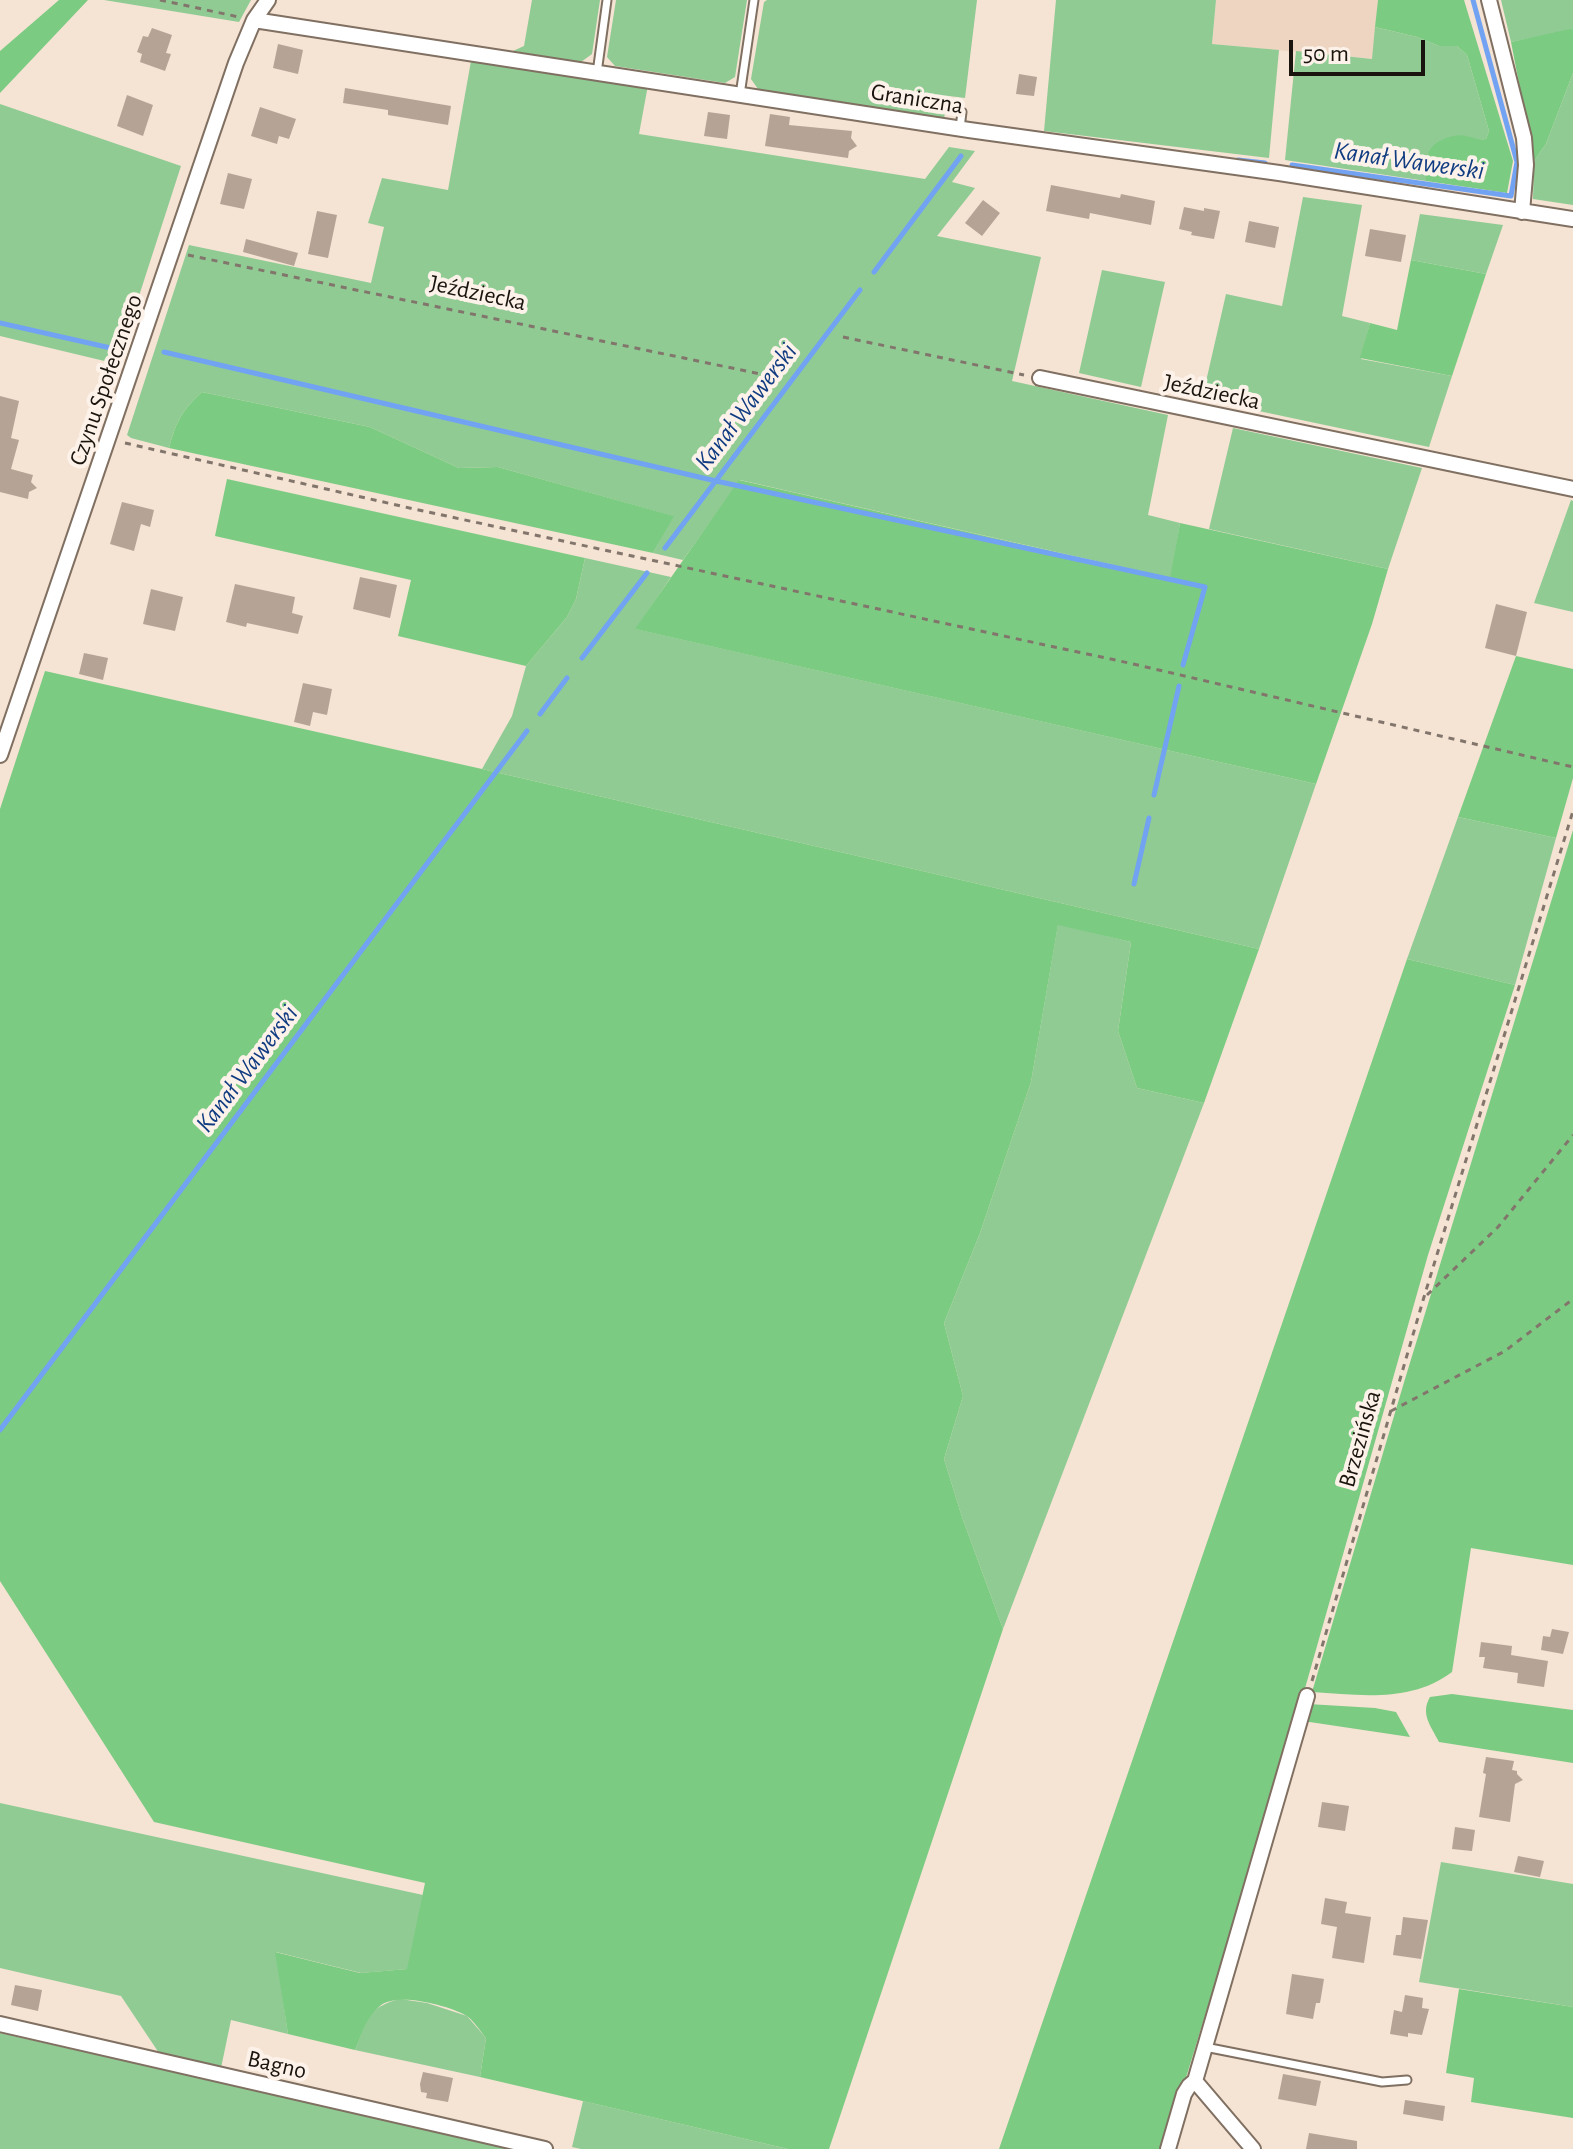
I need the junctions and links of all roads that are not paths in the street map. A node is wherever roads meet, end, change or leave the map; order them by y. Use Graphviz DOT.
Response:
graph roads {
  1 [pos="268,0"];
  2 [pos="607,0"];
  3 [pos="754,0"];
  4 [pos="1489,0"];
  5 [pos="254,20"];
  6 [pos="597,73"];
  7 [pos="740,95"];
  8 [pos="962,112"];
  9 [pos="960,128"];
  10 [pos="1522,212"];
  11 [pos="1573,219"];
  12 [pos="1040,378"];
  13 [pos="1573,489"];
  14 [pos="0,755"];
  15 [pos="1307,1696"];
  16 [pos="0,2024"];
  17 [pos="1203,2046"];
  18 [pos="1407,2080"];
  19 [pos="1195,2081"];
  20 [pos="545,2149"];
  21 [pos="1168,2149"];
  22 [pos="1253,2149"];
  1 -- 5 [label="street, Czynu Społecznego"];
  2 -- 6 [label="lane"];
  3 -- 7 [label="lane"];
  4 -- 10 [label="street"];
  5 -- 6 [label="street, Graniczna"];
  5 -- 14 [label="street, Czynu Społecznego"];
  6 -- 7 [label="street, Graniczna"];
  7 -- 9 [label="street, Graniczna"];
  8 -- 9 [label="lane"];
  9 -- 10 [label="street, Graniczna"];
  10 -- 11 [label="street, Graniczna"];
  12 -- 13 [label="street, Jeździecka"];
  15 -- 17 [label="street"];
  16 -- 20 [label="street, Bagno"];
  17 -- 18 [label="lane"];
  17 -- 19 [label="street"];
  19 -- 21 [label="street"];
  19 -- 22 [label="street"];
}
